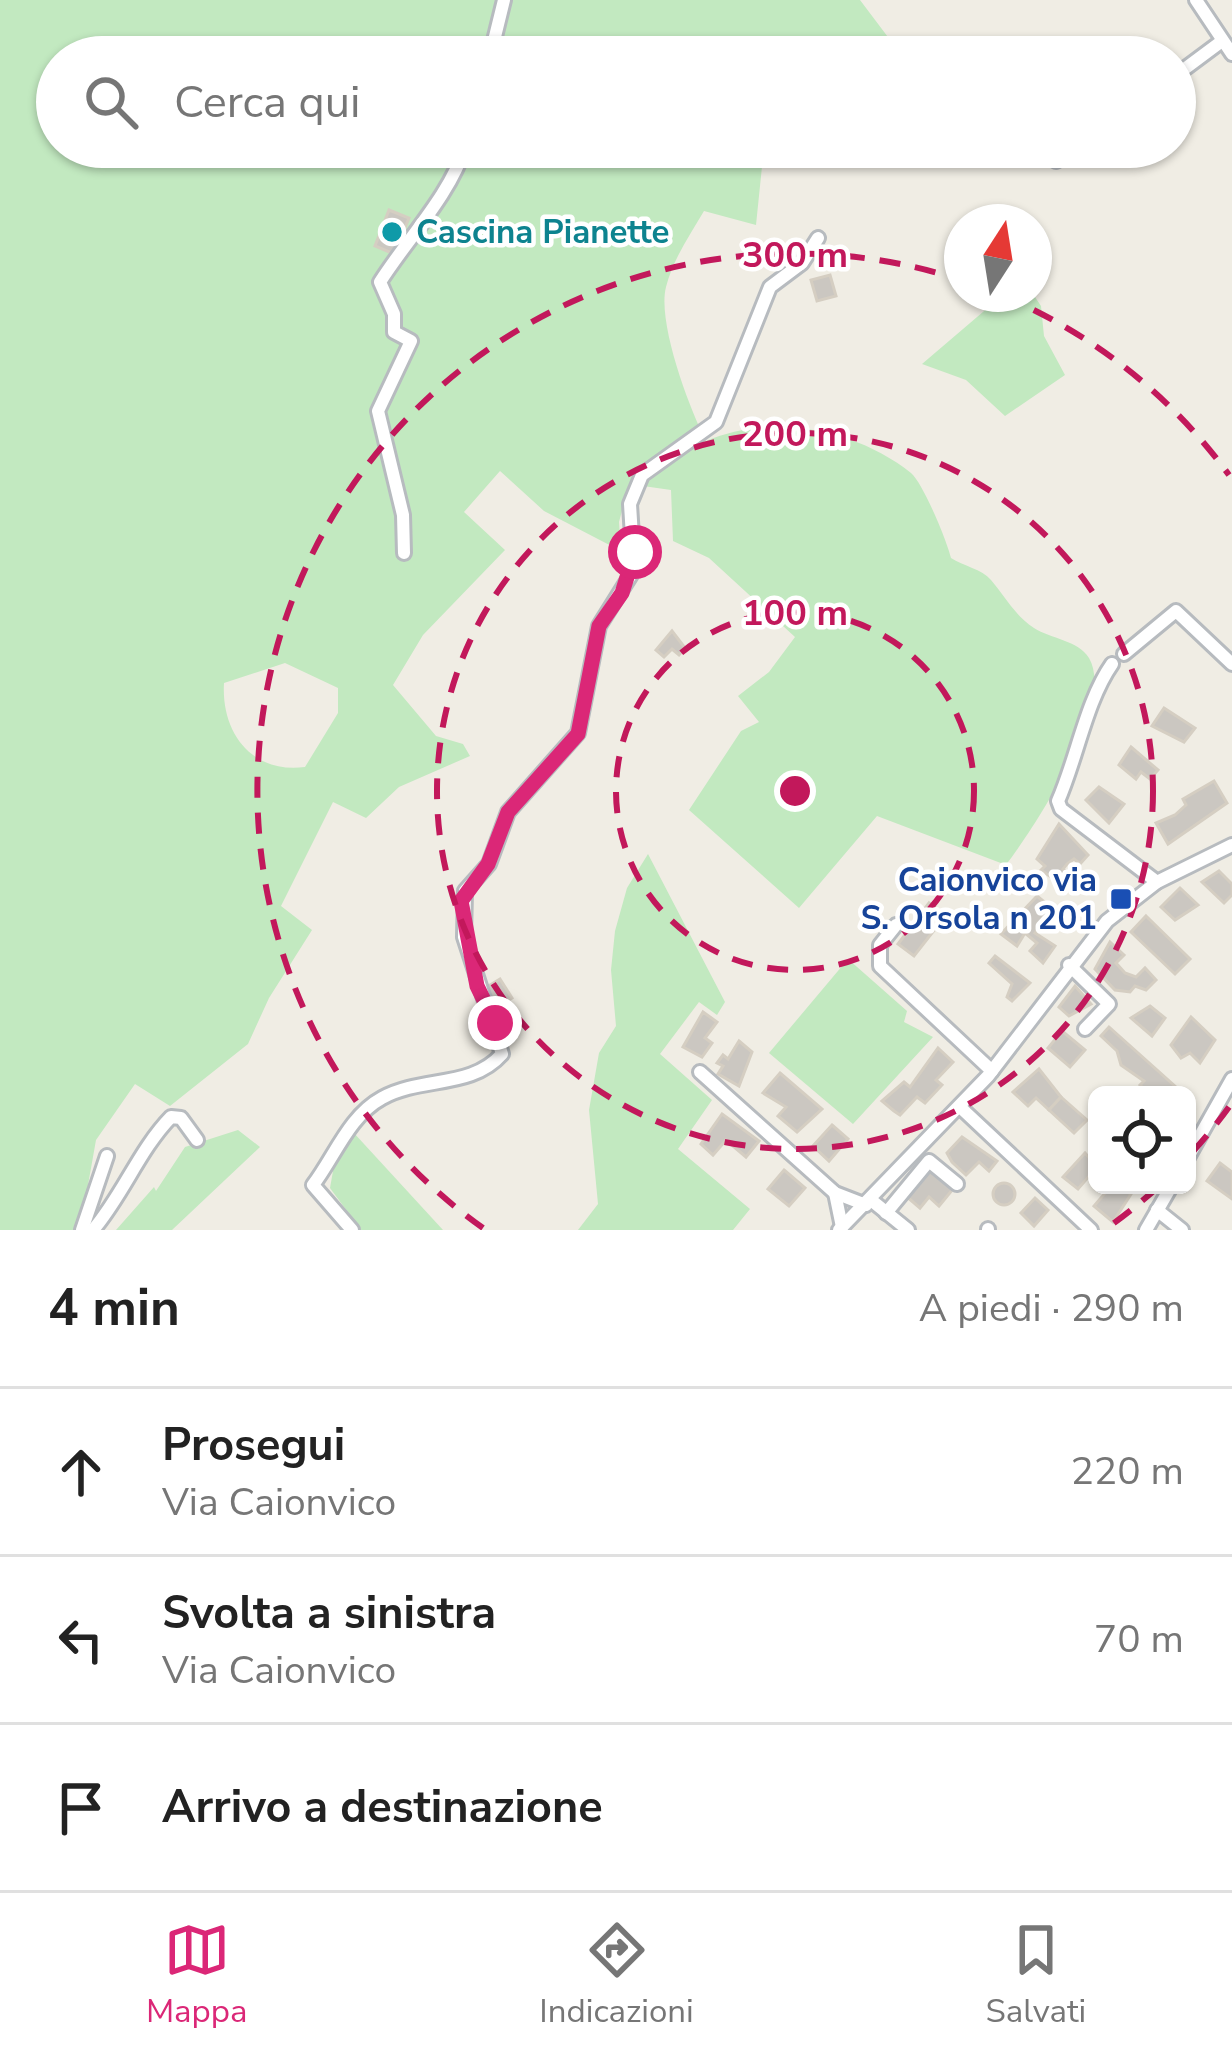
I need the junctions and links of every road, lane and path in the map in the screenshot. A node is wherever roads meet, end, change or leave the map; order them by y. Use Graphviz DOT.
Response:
graph roads {
  1 [pos="504,0"];
  2 [pos="1196,0"];
  3 [pos="495,36"];
  4 [pos="1222,41"];
  5 [pos="1232,54"];
  6 [pos="1196,60"];
  7 [pos="458,168"];
  8 [pos="818,238"];
  9 [pos="404,553"];
  10 [pos="1124,654"];
  11 [pos="1112,664"];
  12 [pos="1232,664"];
  13 [pos="1232,845"];
  14 [pos="1157,882"];
  15 [pos="896,925"];
  16 [pos="1069,965"];
  17 [pos="1085,1029"];
  18 [pos="992,1071"];
  19 [pos="700,1072"];
  20 [pos="1232,1079"];
  21 [pos="1219,1104"];
  22 [pos="960,1107"];
  23 [pos="1232,1114"];
  24 [pos="197,1140"];
  25 [pos="1196,1144"];
  26 [pos="106,1156"];
  27 [pos="958,1184"];
  28 [pos="835,1193"];
  29 [pos="1167,1194"];
  30 [pos="868,1202"];
  31 [pos="1157,1210"];
  32 [pos="886,1213"];
  33 [pos="841,1228"];
  34 [pos="82,1230"];
  35 [pos="93,1230"];
  36 [pos="352,1230"];
  37 [pos="908,1230"];
  38 [pos="1091,1230"];
  39 [pos="1146,1230"];
  40 [pos="1182,1230"];
  1 -- 3 [label="street"];
  2 -- 4 [label="street"];
  4 -- 5 [label="street"];
  4 -- 6 [label="street"];
  7 -- 9 [label="street"];
  8 -- 36 [label="street"];
  10 -- 12 [label="street"];
  11 -- 14 [label="street"];
  13 -- 14 [label="street"];
  14 -- 16 [label="street"];
  15 -- 18 [label="street"];
  16 -- 17 [label="street"];
  16 -- 18 [label="street"];
  18 -- 22 [label="street"];
  19 -- 28 [label="street"];
  20 -- 21 [label="street"];
  21 -- 23 [label="street"];
  21 -- 25 [label="street"];
  22 -- 30 [label="street"];
  22 -- 38 [label="street"];
  24 -- 35 [label="street"];
  26 -- 34 [label="street"];
  27 -- 32 [label="street"];
  28 -- 30 [label="street"];
  28 -- 33 [label="street"];
  29 -- 31 [label="street"];
  30 -- 32 [label="street"];
  30 -- 33 [label="street"];
  31 -- 39 [label="street"];
  31 -- 40 [label="street"];
  32 -- 37 [label="street"];
}
